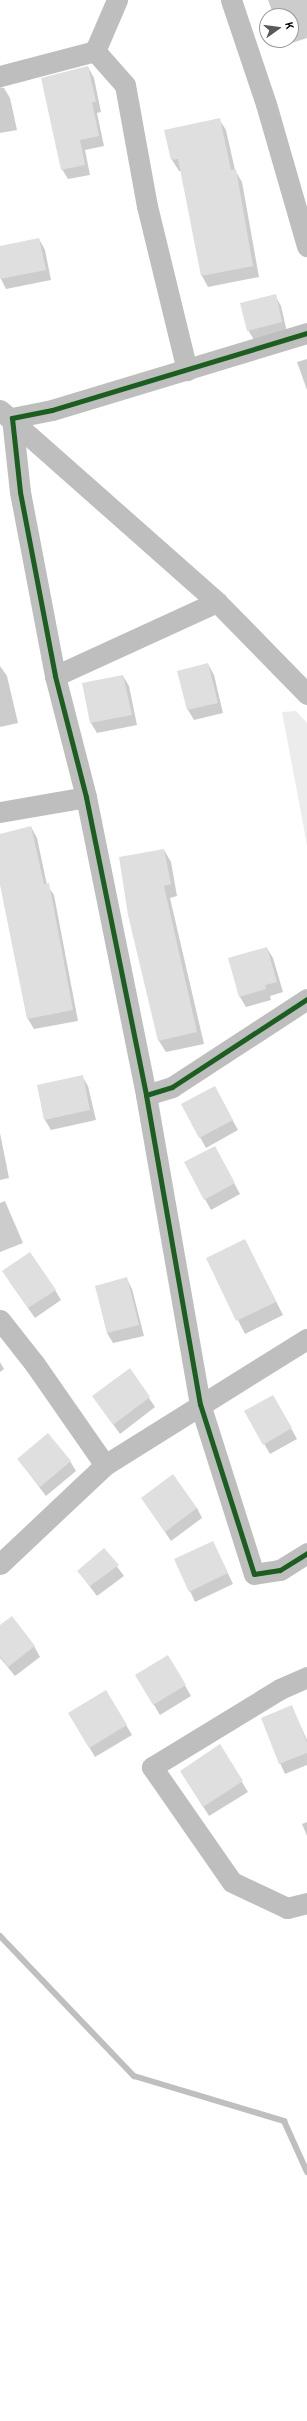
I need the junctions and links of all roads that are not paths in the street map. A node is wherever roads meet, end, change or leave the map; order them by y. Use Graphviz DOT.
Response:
graph roads {
  1 [pos="117,0"];
  2 [pos="231,0"];
  3 [pos="95,50"];
  4 [pos="0,76"];
  5 [pos="307,246"];
  6 [pos="307,333"];
  7 [pos="187,370"];
  8 [pos="6,414"];
  9 [pos="217,602"];
  10 [pos="55,676"];
  11 [pos="307,694"];
  12 [pos="86,797"];
  13 [pos="0,812"];
  14 [pos="307,999"];
  15 [pos="146,1095"];
  16 [pos="0,1320"];
  17 [pos="307,1339"];
  18 [pos="200,1404"];
  19 [pos="105,1465"];
  20 [pos="307,1553"];
  21 [pos="0,1564"];
  22 [pos="307,1676"];
  23 [pos="307,1903"];
  1 -- 3 [label="street"];
  2 -- 5 [label="street"];
  3 -- 4 [label="street"];
  3 -- 7 [label="street"];
  6 -- 7 [label="street"];
  7 -- 8 [label="street"];
  8 -- 9 [label="street"];
  8 -- 10 [label="street"];
  9 -- 10 [label="street"];
  9 -- 11 [label="street"];
  10 -- 12 [label="street"];
  12 -- 13 [label="street"];
  12 -- 15 [label="street"];
  14 -- 15 [label="street"];
  15 -- 18 [label="street"];
  16 -- 19 [label="street"];
  17 -- 18 [label="street"];
  18 -- 19 [label="street"];
  18 -- 20 [label="street"];
  19 -- 21 [label="street"];
  22 -- 23 [label="street"];
}
